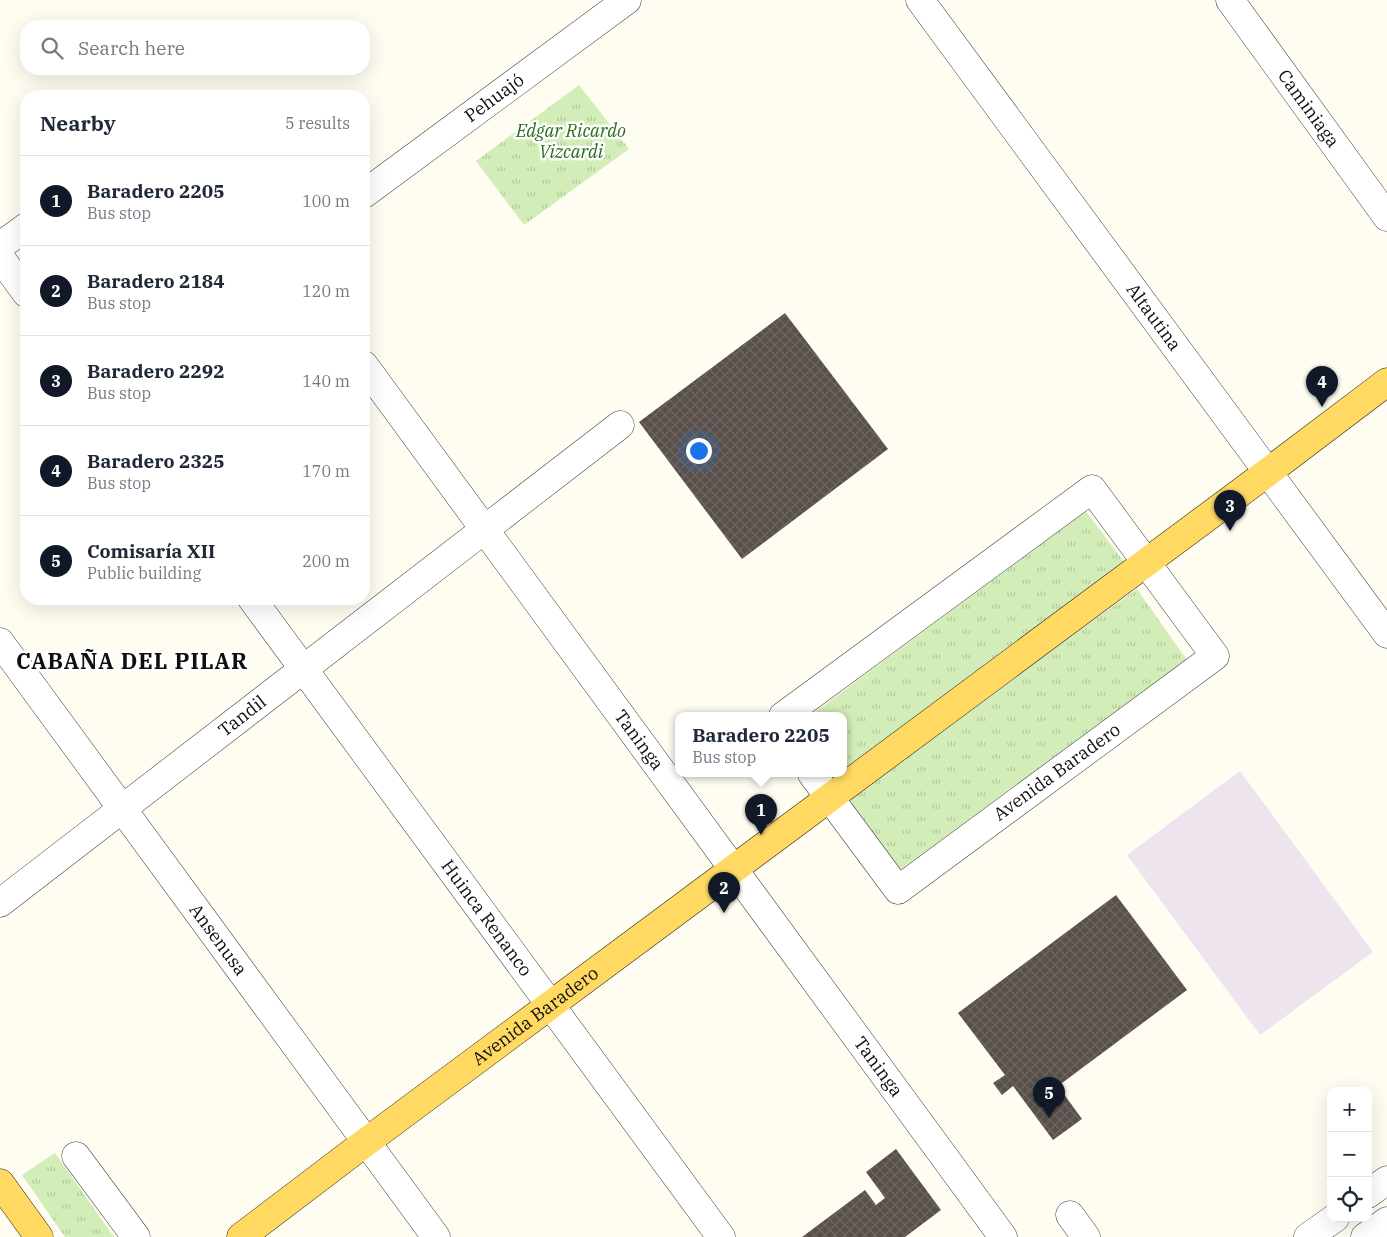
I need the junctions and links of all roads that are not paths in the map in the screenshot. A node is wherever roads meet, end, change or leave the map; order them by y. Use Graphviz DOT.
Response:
graph roads {
  1 [pos="627,0"];
  2 [pos="920,0"];
  3 [pos="1230,0"];
  4 [pos="370,190"];
  5 [pos="1387,217"];
  6 [pos="20,231"];
  7 [pos="0,246"];
  8 [pos="0,257"];
  9 [pos="20,285"];
  10 [pos="370,372"];
  11 [pos="1387,382"];
  12 [pos="620,425"];
  13 [pos="1268,472"];
  14 [pos="485,530"];
  15 [pos="1146,563"];
  16 [pos="256,605"];
  17 [pos="1387,634"];
  18 [pos="0,642"];
  19 [pos="304,669"];
  20 [pos="788,712"];
  21 [pos="814,777"];
  22 [pos="830,798"];
  23 [pos="122,808"];
  24 [pos="734,869"];
  25 [pos="0,903"];
  26 [pos="552,1004"];
  27 [pos="366,1142"];
  28 [pos="76,1156"];
  29 [pos="1387,1180"];
  30 [pos="0,1183"];
  31 [pos="1372,1191"];
  32 [pos="1070,1215"];
  33 [pos="1387,1221"];
  34 [pos="1329,1222"];
  35 [pos="1355,1222"];
  36 [pos="991,1233"];
  37 [pos="40,1237"];
  38 [pos="136,1237"];
  39 [pos="241,1237"];
  40 [pos="436,1237"];
  41 [pos="721,1237"];
  42 [pos="1086,1237"];
  43 [pos="1308,1237"];
  44 [pos="1366,1237"];
  1 -- 4 [label="street, Pehuajó"];
  2 -- 13 [label="street, Altautina"];
  3 -- 5 [label="street, Caminiaga"];
  6 -- 7 [label="street"];
  8 -- 9 [label="street"];
  10 -- 14 [label="street, Taninga"];
  11 -- 13 [label="main road, Avenida Baradero"];
  12 -- 14 [label="street, Tandil"];
  13 -- 15 [label="main road, Avenida Baradero"];
  13 -- 17 [label="street, Altautina"];
  14 -- 19 [label="street, Tandil"];
  14 -- 24 [label="street, Taninga"];
  15 -- 20 [label="street, Avenida Baradero"];
  15 -- 22 [label="main road, Avenida Baradero"];
  15 -- 22 [label="street, Avenida Baradero"];
  16 -- 19 [label="street, Huinca Renanco"];
  18 -- 23 [label="street, Ansenusa"];
  19 -- 23 [label="street, Tandil"];
  19 -- 26 [label="street, Huinca Renanco"];
  21 -- 22 [label="street, Avenida Baradero"];
  22 -- 24 [label="main road, Avenida Baradero"];
  23 -- 25 [label="street, Tandil"];
  23 -- 27 [label="street, Ansenusa"];
  24 -- 26 [label="main road, Avenida Baradero"];
  24 -- 36 [label="street, Taninga"];
  26 -- 27 [label="main road, Avenida Baradero"];
  26 -- 41 [label="street, Huinca Renanco"];
  27 -- 39 [label="main road, Avenida Baradero"];
  27 -- 40 [label="street, Ansenusa"];
  28 -- 38 [label="street"];
  29 -- 31 [label="street"];
  30 -- 37 [label="main road"];
  32 -- 42 [label="street"];
  33 -- 44 [label="street"];
  34 -- 43 [label="street"];
  35 -- 44 [label="street"];
}
